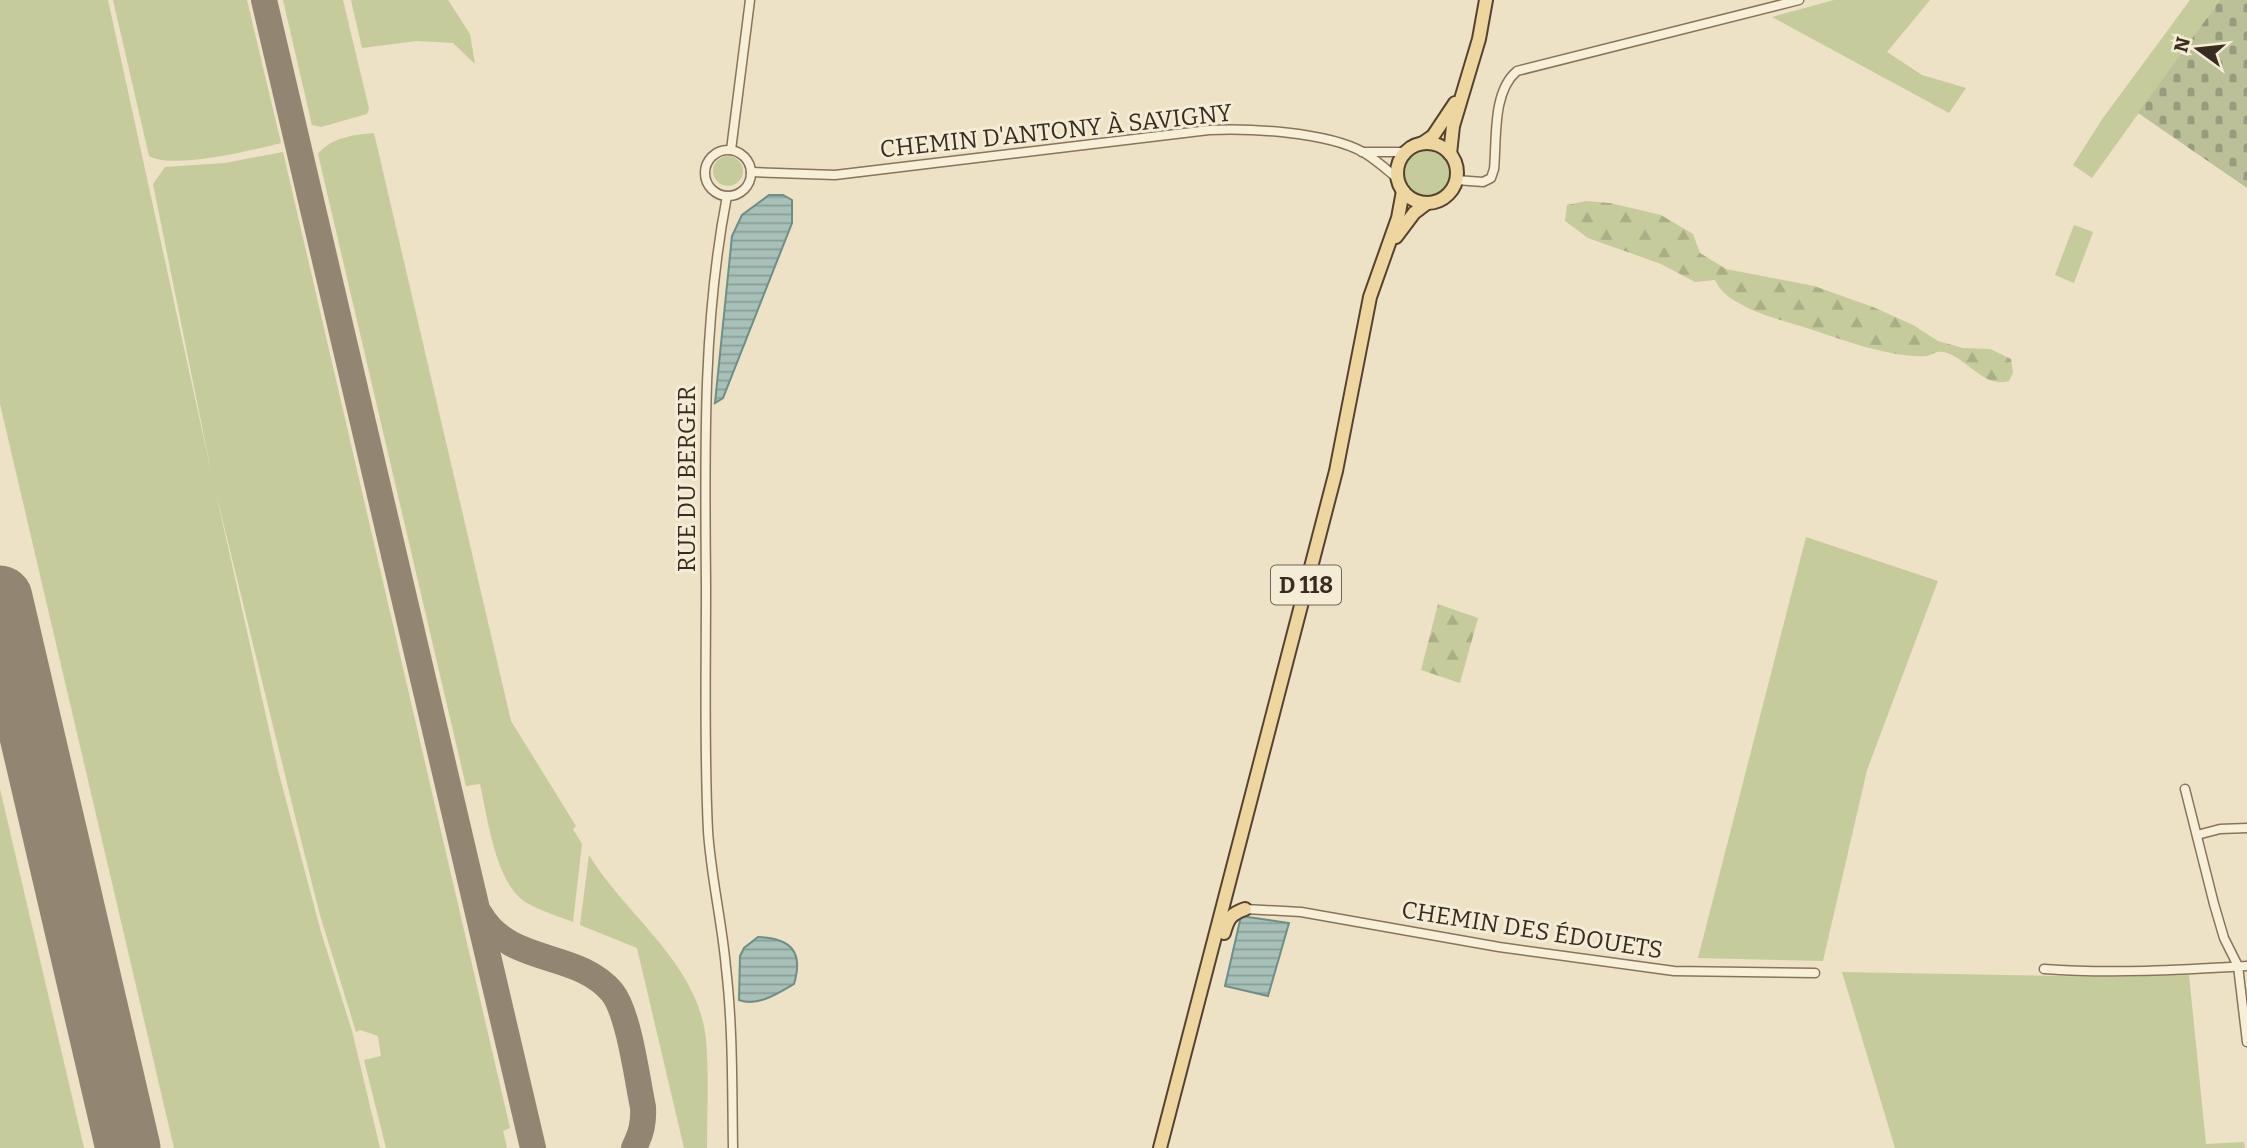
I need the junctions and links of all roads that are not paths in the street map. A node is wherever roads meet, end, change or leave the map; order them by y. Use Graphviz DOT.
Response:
graph roads {
  1 [pos="750,0"];
  2 [pos="1486,0"];
  3 [pos="1799,0"];
  4 [pos="1469,70"];
  5 [pos="1423,144"];
  6 [pos="731,150"];
  7 [pos="1362,152"];
  8 [pos="1406,152"];
  9 [pos="1450,154"];
  10 [pos="751,172"];
  11 [pos="1397,178"];
  12 [pos="1456,180"];
  13 [pos="1403,191"];
  14 [pos="727,195"];
  15 [pos="1427,203"];
  16 [pos="1380,265"];
  17 [pos="2185,789"];
  18 [pos="2247,828"];
  19 [pos="2197,835"];
  20 [pos="1240,841"];
  21 [pos="1245,909"];
  22 [pos="2242,966"];
  23 [pos="2044,969"];
  24 [pos="1205,974"];
  25 [pos="1815,974"];
  26 [pos="2247,1042"];
  27 [pos="733,1148"];
  28 [pos="1160,1148"];
  1 -- 6 [label="street"];
  2 -- 4 [label="main road"];
  3 -- 12 [label="street"];
  4 -- 5 [label="main road"];
  4 -- 9 [label="main road"];
  5 -- 8 [label="main road"];
  5 -- 9 [label="main road"];
  6 -- 10 [label="street"];
  6 -- 14 [label="street"];
  7 -- 8 [label="street"];
  7 -- 10 [label="street, CHEMIN D'ANTONY À SAVIGNY"];
  7 -- 11 [label="street"];
  8 -- 11 [label="main road"];
  9 -- 12 [label="main road"];
  10 -- 14 [label="street"];
  11 -- 13 [label="main road"];
  12 -- 15 [label="main road"];
  13 -- 15 [label="main road"];
  13 -- 16 [label="main road, D 118"];
  14 -- 27 [label="street, RUE DU BERGER"];
  15 -- 16 [label="main road, D 118"];
  16 -- 20 [label="main road, D 118"];
  17 -- 19 [label="street"];
  18 -- 19 [label="street"];
  19 -- 22 [label="street"];
  20 -- 21 [label="main road"];
  20 -- 24 [label="main road, D 118"];
  21 -- 24 [label="main road"];
  21 -- 25 [label="street, CHEMIN DES ÉDOUETS"];
  22 -- 23 [label="street"];
  22 -- 26 [label="street"];
  24 -- 28 [label="main road, D 118"];
}
